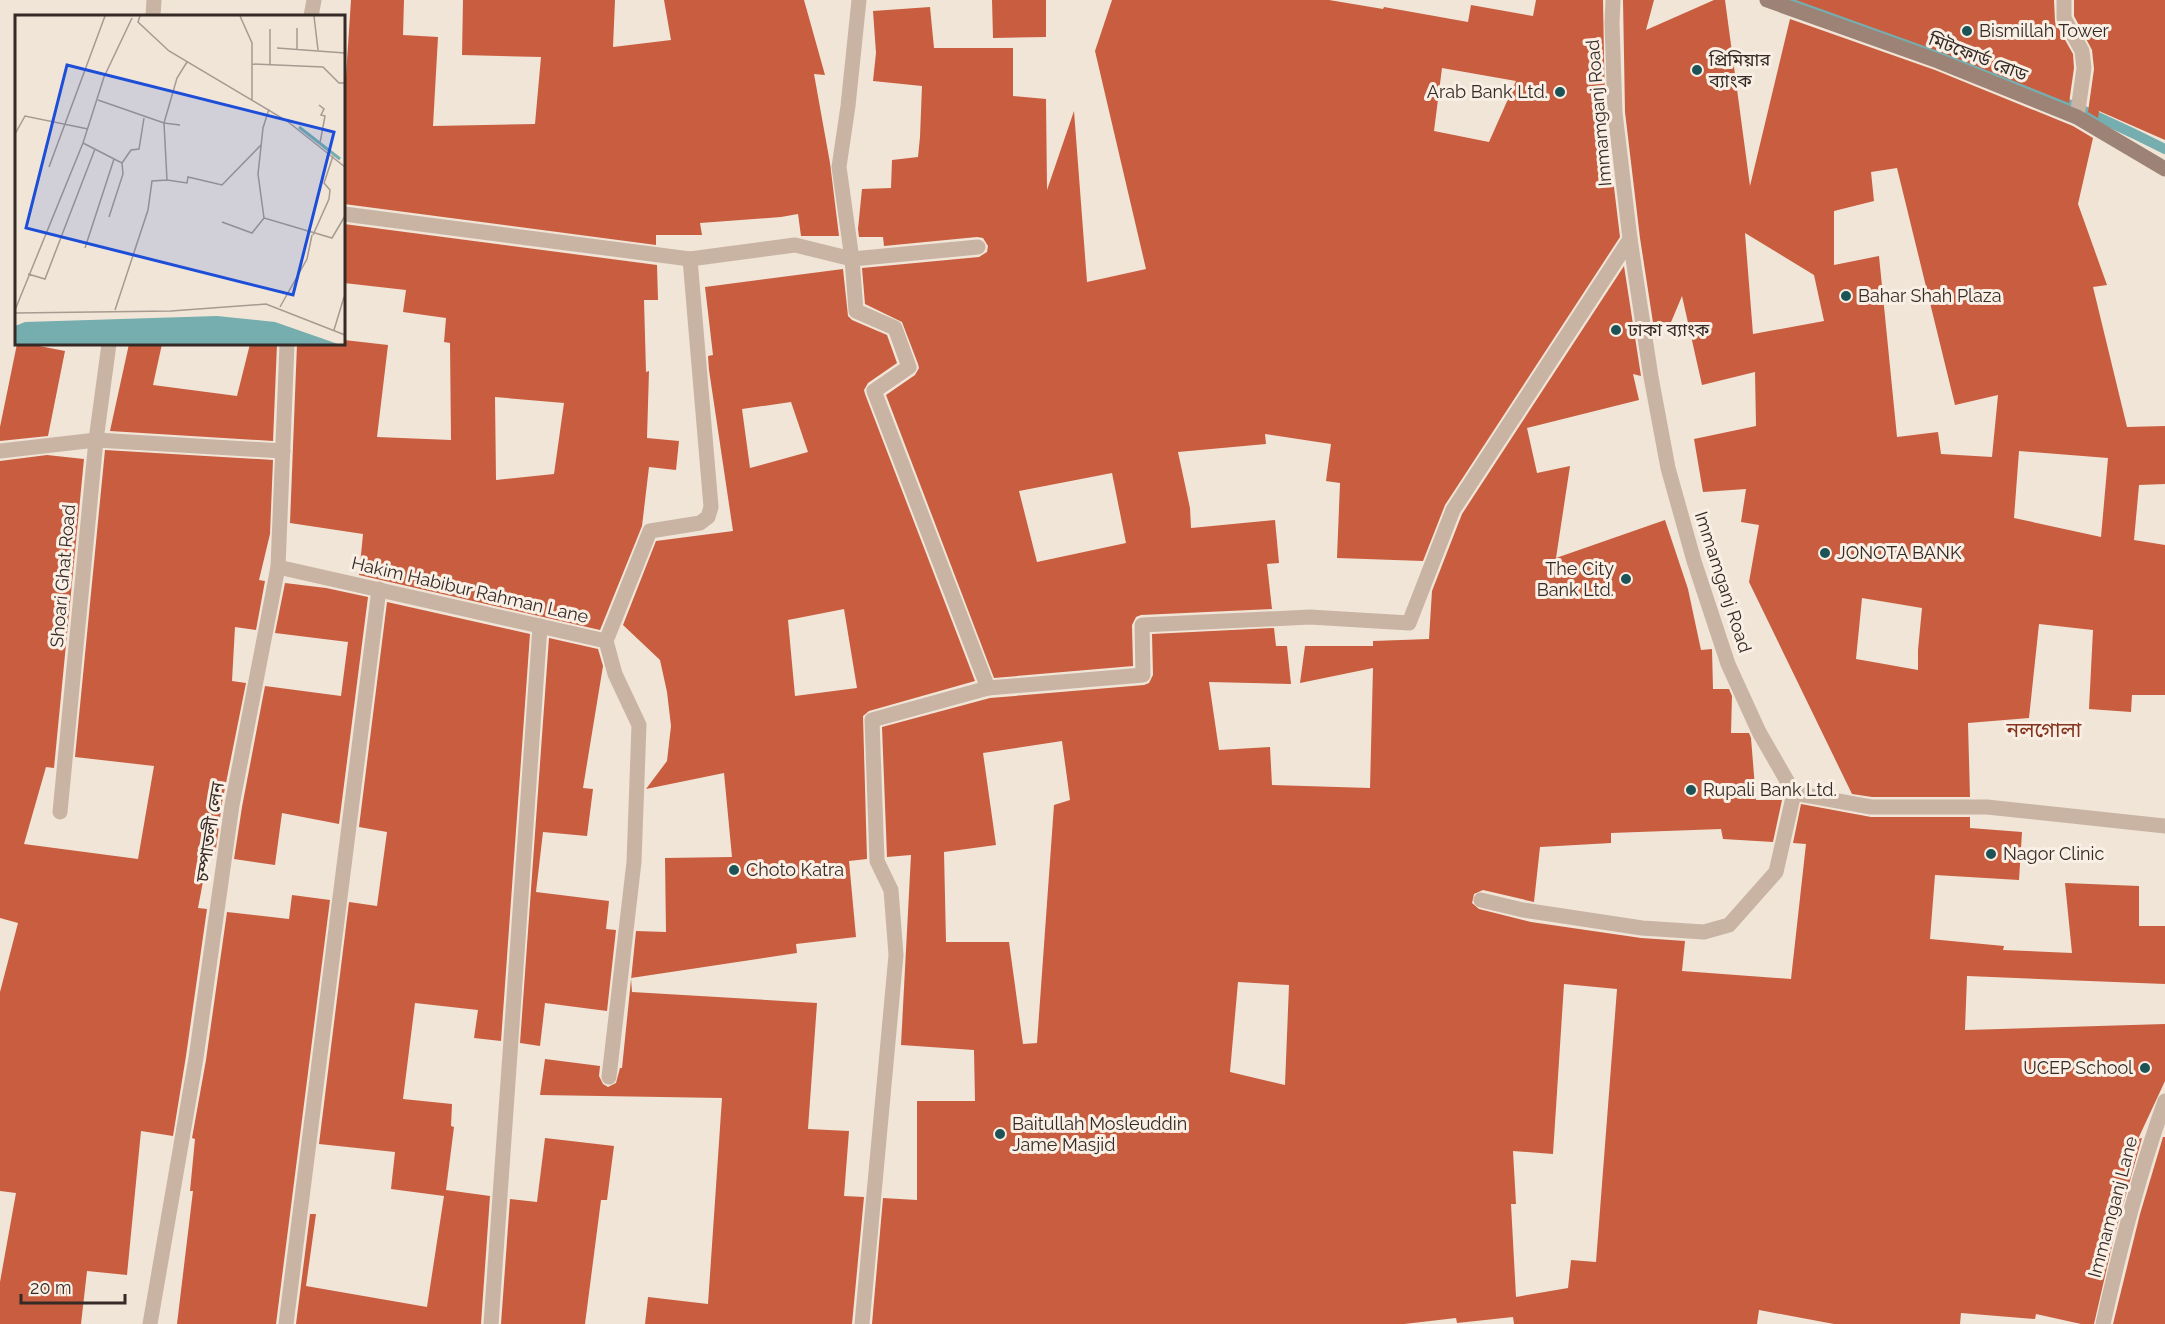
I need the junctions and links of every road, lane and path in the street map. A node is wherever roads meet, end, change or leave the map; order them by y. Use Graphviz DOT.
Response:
graph roads {
  1 [pos="154,0"];
  2 [pos="314,0"];
  3 [pos="859,0"];
  4 [pos="1613,0"];
  5 [pos="1767,0"];
  6 [pos="2064,0"];
  7 [pos="153,15"];
  8 [pos="312,15"];
  9 [pos="2077,117"];
  10 [pos="2165,169"];
  11 [pos="345,214"];
  12 [pos="1630,239"];
  13 [pos="978,247"];
  14 [pos="690,259"];
  15 [pos="852,259"];
  16 [pos="109,345"];
  17 [pos="287,345"];
  18 [pos="96,440"];
  19 [pos="0,451"];
  20 [pos="283,451"];
  21 [pos="278,567"];
  22 [pos="379,589"];
  23 [pos="540,626"];
  24 [pos="606,641"];
  25 [pos="988,688"];
  26 [pos="1794,793"];
  27 [pos="60,812"];
  28 [pos="2165,826"];
  29 [pos="1481,900"];
  30 [pos="609,1077"];
  31 [pos="2165,1101"];
  32 [pos="150,1324"];
  33 [pos="286,1324"];
  34 [pos="491,1324"];
  35 [pos="862,1324"];
  36 [pos="2103,1324"];
  1 -- 7 [label="street"];
  2 -- 8 [label="street"];
  3 -- 15 [label="street"];
  4 -- 12 [label="street, Immamganj Road"];
  5 -- 9 [label="main road, মিটফোর্ড রোড"];
  6 -- 9 [label="street"];
  9 -- 10 [label="main road, মিটফোর্ড রোড"];
  11 -- 14 [label="street"];
  12 -- 25 [label="street"];
  12 -- 26 [label="street, Immamganj Road"];
  13 -- 15 [label="street"];
  14 -- 15 [label="street"];
  14 -- 24 [label="street"];
  15 -- 25 [label="street"];
  16 -- 18 [label="street, Shoari Ghat Road"];
  17 -- 20 [label="street, চম্পাতলী লেন"];
  18 -- 19 [label="street"];
  18 -- 20 [label="street"];
  18 -- 27 [label="street, Shoari Ghat Road"];
  20 -- 21 [label="street, চম্পাতলী লেন"];
  21 -- 22 [label="street, Hakim Habibur Rahman Lane"];
  21 -- 32 [label="street, চম্পাতলী লেন"];
  22 -- 23 [label="street, Hakim Habibur Rahman Lane"];
  22 -- 33 [label="street"];
  23 -- 24 [label="street, Hakim Habibur Rahman Lane"];
  23 -- 34 [label="street"];
  24 -- 30 [label="street, Hakim Habibur Rahman Lane"];
  25 -- 35 [label="street"];
  26 -- 28 [label="street"];
  26 -- 29 [label="street"];
  31 -- 36 [label="street, Immamganj Lane"];
}
